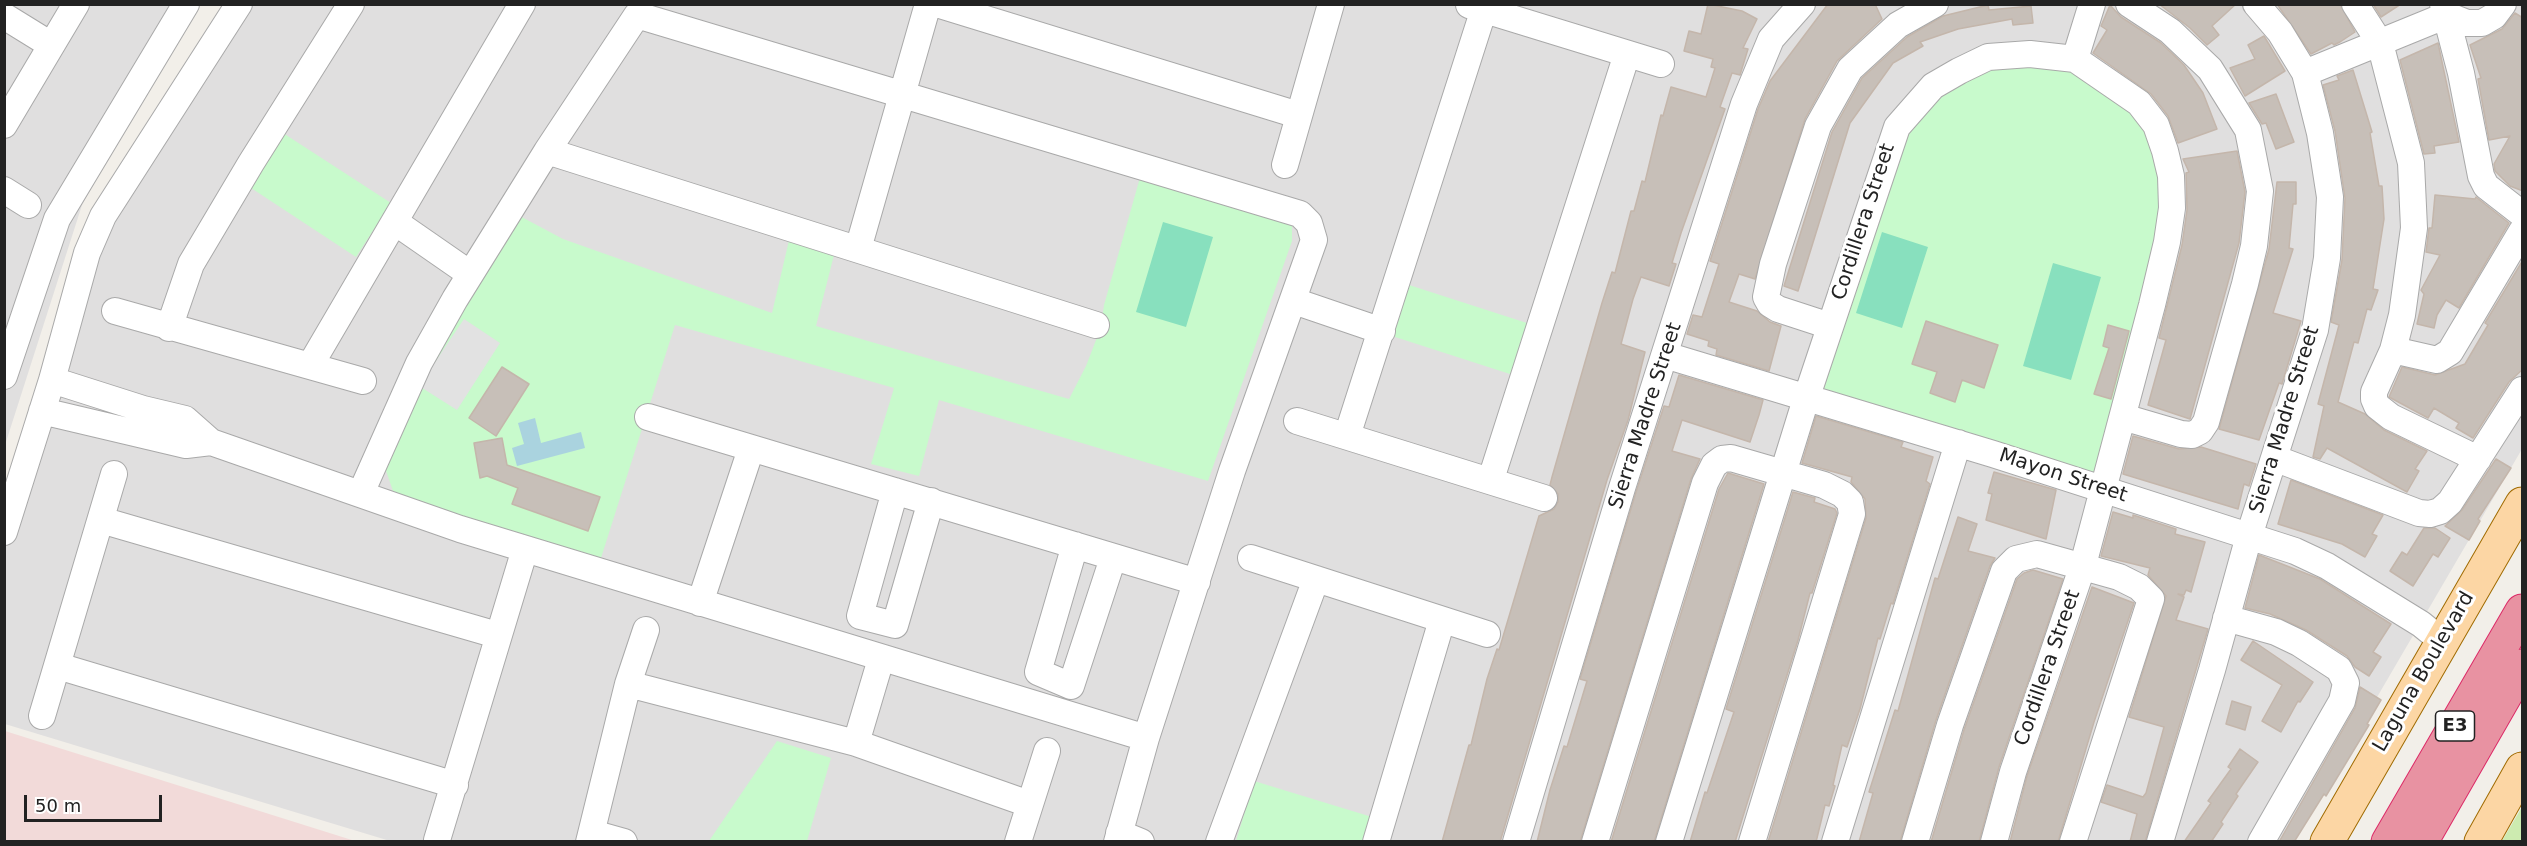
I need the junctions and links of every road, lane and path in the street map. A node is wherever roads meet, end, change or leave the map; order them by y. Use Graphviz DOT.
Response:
graph roads {
  1 [pos="76,4"];
  2 [pos="186,4"];
  3 [pos="239,4"];
  4 [pos="351,4"];
  5 [pos="522,4"];
  6 [pos="928,4"];
  7 [pos="938,4"];
  8 [pos="1331,4"];
  9 [pos="1802,4"];
  10 [pos="1935,4"];
  11 [pos="2092,4"];
  12 [pos="2129,4"];
  13 [pos="2256,4"];
  14 [pos="2355,4"];
  15 [pos="2503,4"];
  16 [pos="1477,7"];
  17 [pos="2445,10"];
  18 [pos="4,16"];
  19 [pos="2380,43"];
  20 [pos="51,45"];
  21 [pos="1628,54"];
  22 [pos="2075,59"];
  23 [pos="1661,64"];
  24 [pos="2305,73"];
  25 [pos="903,96"];
  26 [pos="1299,115"];
  27 [pos="4,125"];
  28 [pos="547,151"];
  29 [pos="1285,165"];
  30 [pos="4,190"];
  31 [pos="28,205"];
  32 [pos="2523,214"];
  33 [pos="395,222"];
  34 [pos="2523,231"];
  35 [pos="858,249"];
  36 [pos="470,274"];
  37 [pos="1294,300"];
  38 [pos="115,310"];
  39 [pos="1096,325"];
  40 [pos="1830,326"];
  41 [pos="169,328"];
  42 [pos="1382,331"];
  43 [pos="2393,350"];
  44 [pos="1665,355"];
  45 [pos="311,364"];
  46 [pos="4,376"];
  47 [pos="52,380"];
  48 [pos="363,381"];
  49 [pos="2523,390"];
  50 [pos="1806,399"];
  51 [pos="118,401"];
  52 [pos="42,411"];
  53 [pos="648,417"];
  54 [pos="2123,417"];
  55 [pos="1297,421"];
  56 [pos="110,429"];
  57 [pos="1347,436"];
  58 [pos="211,442"];
  59 [pos="1958,443"];
  60 [pos="751,449"];
  61 [pos="2274,458"];
  62 [pos="2478,459"];
  63 [pos="1784,473"];
  64 [pos="114,474"];
  65 [pos="1491,479"];
  66 [pos="2104,489"];
  67 [pos="895,491"];
  68 [pos="361,493"];
  69 [pos="1544,498"];
  70 [pos="931,501"];
  71 [pos="2523,504"];
  72 [pos="101,520"];
  73 [pos="4,532"];
  74 [pos="2249,536"];
  75 [pos="1075,545"];
  76 [pos="525,549"];
  77 [pos="1113,558"];
  78 [pos="1251,558"];
  79 [pos="2083,565"];
  80 [pos="1316,579"];
  81 [pos="1197,582"];
  82 [pos="700,603"];
  83 [pos="2523,611"];
  84 [pos="2226,618"];
  85 [pos="1442,620"];
  86 [pos="646,630"];
  87 [pos="1487,634"];
  88 [pos="497,635"];
  89 [pos="2442,641"];
  90 [pos="881,659"];
  91 [pos="58,666"];
  92 [pos="2523,666"];
  93 [pos="628,684"];
  94 [pos="42,716"];
  95 [pos="1146,738"];
  96 [pos="856,743"];
  97 [pos="1047,751"];
  98 [pos="2523,769"];
  99 [pos="455,785"];
  100 [pos="1029,804"];
  101 [pos="590,837"];
  102 [pos="1126,839"];
  103 [pos="437,840"];
  104 [pos="624,842"];
  105 [pos="1018,842"];
  106 [pos="1219,842"];
  107 [pos="1376,842"];
  108 [pos="1516,842"];
  109 [pos="1595,842"];
  110 [pos="1669,842"];
  111 [pos="1752,842"];
  112 [pos="1835,842"];
  113 [pos="1915,842"];
  114 [pos="1994,842"];
  115 [pos="2073,842"];
  116 [pos="2160,842"];
  117 [pos="2261,842"];
  118 [pos="2327,842"];
  119 [pos="2388,842"];
  120 [pos="2421,842"];
  121 [pos="2481,842"];
  1 -- 20 [label="street"];
  2 -- 46 [label="street"];
  3 -- 47 [label="street"];
  4 -- 41 [label="street"];
  5 -- 33 [label="street"];
  6 -- 25 [label="street"];
  7 -- 26 [label="street"];
  8 -- 26 [label="street"];
  9 -- 44 [label="street, Sierra Madre Street"];
  10 -- 40 [label="street"];
  11 -- 22 [label="street"];
  12 -- 54 [label="street"];
  13 -- 24 [label="street, Sierra Madre Street"];
  14 -- 19 [label="street"];
  15 -- 17 [label="street"];
  16 -- 21 [label="street"];
  16 -- 42 [label="street"];
  17 -- 19 [label="street"];
  17 -- 32 [label="street"];
  18 -- 20 [label="street"];
  19 -- 24 [label="street"];
  19 -- 43 [label="street"];
  20 -- 27 [label="street"];
  21 -- 23 [label="street"];
  21 -- 65 [label="street"];
  22 -- 40 [label="street, Cordillera Street"];
  22 -- 54 [label="street, Cordillera Street"];
  24 -- 61 [label="street, Sierra Madre Street"];
  25 -- 28 [label="street"];
  25 -- 35 [label="street"];
  25 -- 37 [label="street"];
  26 -- 29 [label="street"];
  28 -- 35 [label="street"];
  28 -- 36 [label="street"];
  30 -- 31 [label="street"];
  33 -- 36 [label="street"];
  33 -- 45 [label="street"];
  34 -- 43 [label="street"];
  35 -- 39 [label="street"];
  36 -- 68 [label="street"];
  37 -- 42 [label="street"];
  37 -- 81 [label="street"];
  38 -- 41 [label="street"];
  40 -- 50 [label="street, Cordillera Street"];
  41 -- 45 [label="street"];
  42 -- 57 [label="street"];
  43 -- 62 [label="street"];
  44 -- 50 [label="street, Mayon Street"];
  44 -- 108 [label="street, Sierra Madre Street"];
  45 -- 48 [label="street"];
  47 -- 51 [label="street"];
  47 -- 52 [label="street"];
  49 -- 62 [label="street"];
  50 -- 59 [label="street, Mayon Street"];
  50 -- 63 [label="street, Cordillera Street"];
  51 -- 56 [label="street"];
  51 -- 58 [label="street"];
  52 -- 56 [label="street"];
  52 -- 73 [label="street"];
  53 -- 60 [label="street"];
  54 -- 66 [label="street, Cordillera Street"];
  55 -- 57 [label="street"];
  56 -- 58 [label="street"];
  57 -- 65 [label="street"];
  58 -- 68 [label="street"];
  59 -- 66 [label="street, Mayon Street"];
  59 -- 112 [label="street"];
  60 -- 67 [label="street"];
  60 -- 82 [label="street"];
  61 -- 62 [label="street"];
  61 -- 74 [label="street, Sierra Madre Street"];
  63 -- 109 [label="street"];
  63 -- 110 [label="street, Cordillera Street"];
  63 -- 111 [label="street"];
  64 -- 72 [label="street"];
  65 -- 69 [label="street"];
  66 -- 74 [label="street, Mayon Street"];
  66 -- 79 [label="street, Cordillera Street"];
  67 -- 70 [label="street"];
  67 -- 70 [label="street"];
  68 -- 76 [label="street"];
  70 -- 75 [label="street"];
  71 -- 89 [label="main road, Laguna Boulevard"];
  72 -- 88 [label="street"];
  72 -- 91 [label="street"];
  74 -- 84 [label="street, Sierra Madre Street"];
  74 -- 89 [label="street, Mayon Street"];
  75 -- 77 [label="street"];
  75 -- 77 [label="street"];
  76 -- 82 [label="street"];
  76 -- 88 [label="street"];
  77 -- 81 [label="street"];
  78 -- 80 [label="street"];
  79 -- 113 [label="street"];
  79 -- 114 [label="street, Cordillera Street"];
  79 -- 115 [label="street"];
  80 -- 85 [label="street"];
  80 -- 106 [label="street"];
  81 -- 95 [label="street"];
  82 -- 90 [label="street"];
  83 -- 119 [label="highway, E3"];
  84 -- 116 [label="street, Sierra Madre Street"];
  84 -- 117 [label="street"];
  85 -- 87 [label="street"];
  85 -- 107 [label="street"];
  86 -- 93 [label="street"];
  88 -- 99 [label="street"];
  89 -- 118 [label="main road, Laguna Boulevard"];
  90 -- 95 [label="street"];
  90 -- 96 [label="street"];
  91 -- 94 [label="street"];
  91 -- 99 [label="street"];
  92 -- 120 [label="highway, E3"];
  93 -- 96 [label="street"];
  93 -- 101 [label="street"];
  95 -- 102 [label="street"];
  96 -- 100 [label="street"];
  97 -- 100 [label="street"];
  98 -- 121 [label="main road"];
  99 -- 103 [label="street"];
  100 -- 105 [label="street"];
  101 -- 104 [label="street"];
}
